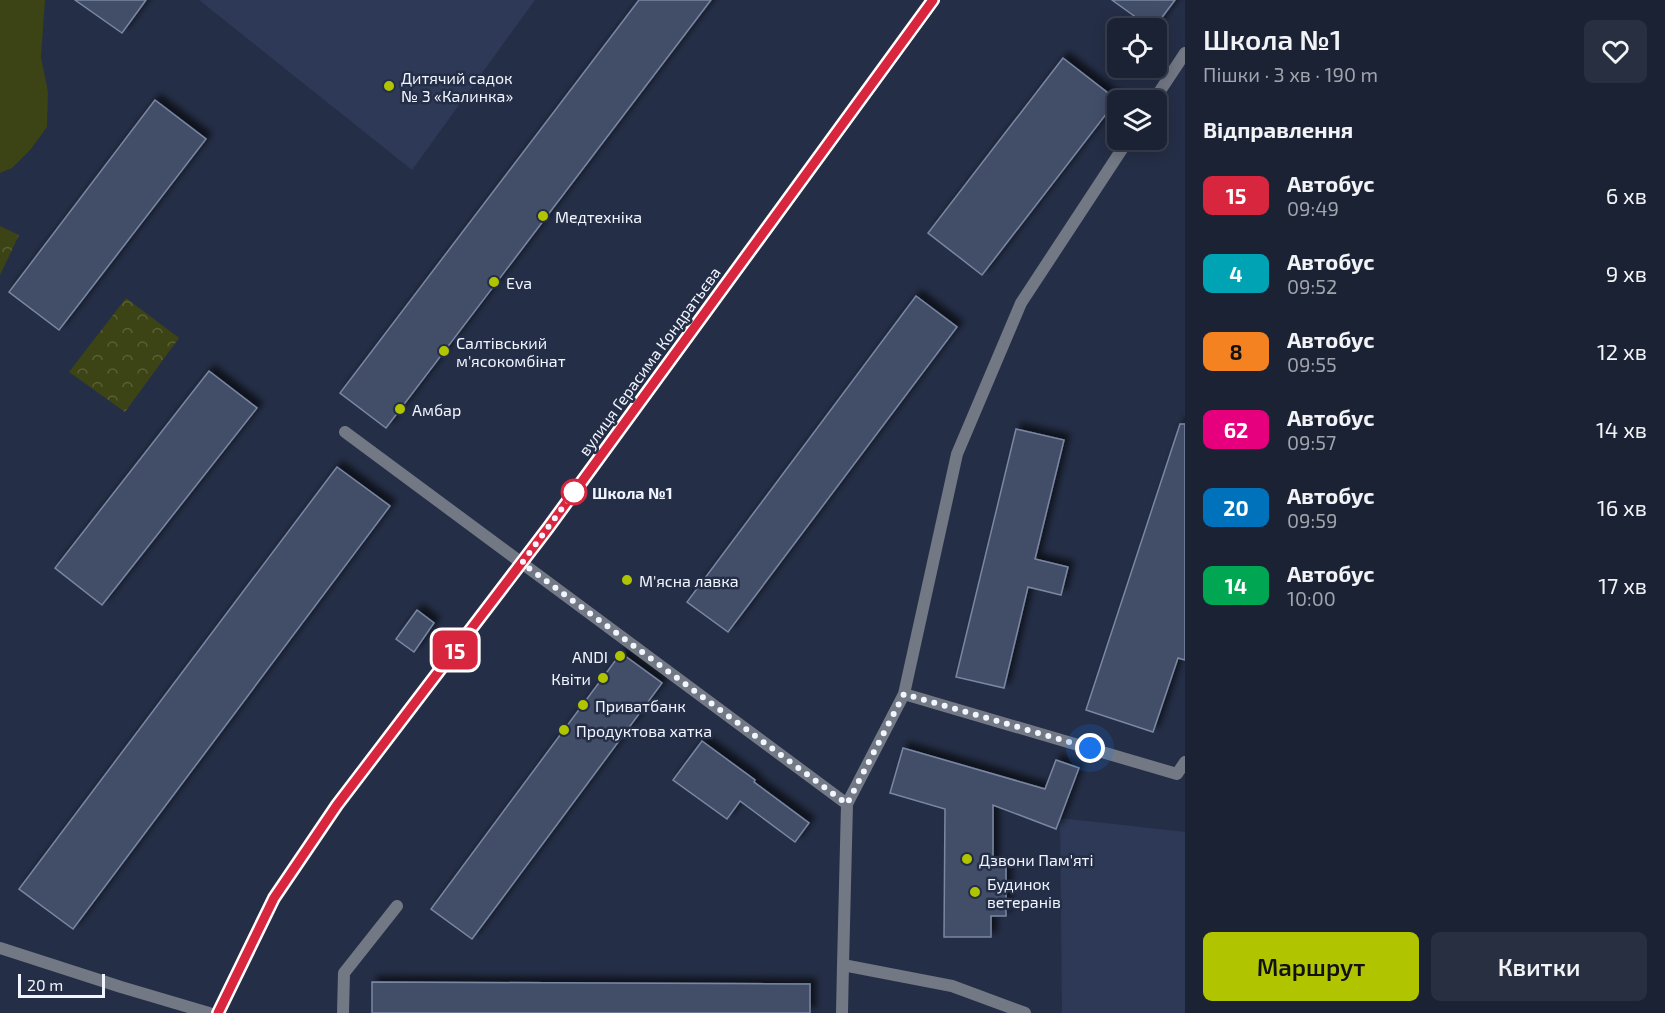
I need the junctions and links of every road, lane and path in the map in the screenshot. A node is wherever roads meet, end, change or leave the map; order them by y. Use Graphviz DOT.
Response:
graph roads {
  1 [pos="933,0"];
  2 [pos="1185,53"];
  3 [pos="1161,90"];
  4 [pos="1121,150"];
  5 [pos="345,432"];
  6 [pos="522,563"];
  7 [pos="904,694"];
  8 [pos="1185,762"];
  9 [pos="847,804"];
  10 [pos="397,906"];
  11 [pos="0,948"];
  12 [pos="843,965"];
  13 [pos="209,1013"];
  14 [pos="218,1013"];
  15 [pos="343,1013"];
  16 [pos="842,1013"];
  17 [pos="1025,1013"];
  1 -- 6 [label="main road, вулиця Герасима Кондратьєва"];
  2 -- 3 [label="street"];
  4 -- 7 [label="street"];
  5 -- 6 [label="street"];
  6 -- 9 [label="street"];
  6 -- 14 [label="main road, вулиця Герасима Кондратьєва"];
  7 -- 8 [label="street"];
  7 -- 9 [label="street"];
  9 -- 12 [label="street"];
  10 -- 15 [label="street"];
  11 -- 13 [label="street"];
  12 -- 16 [label="street"];
  12 -- 17 [label="street"];
}
